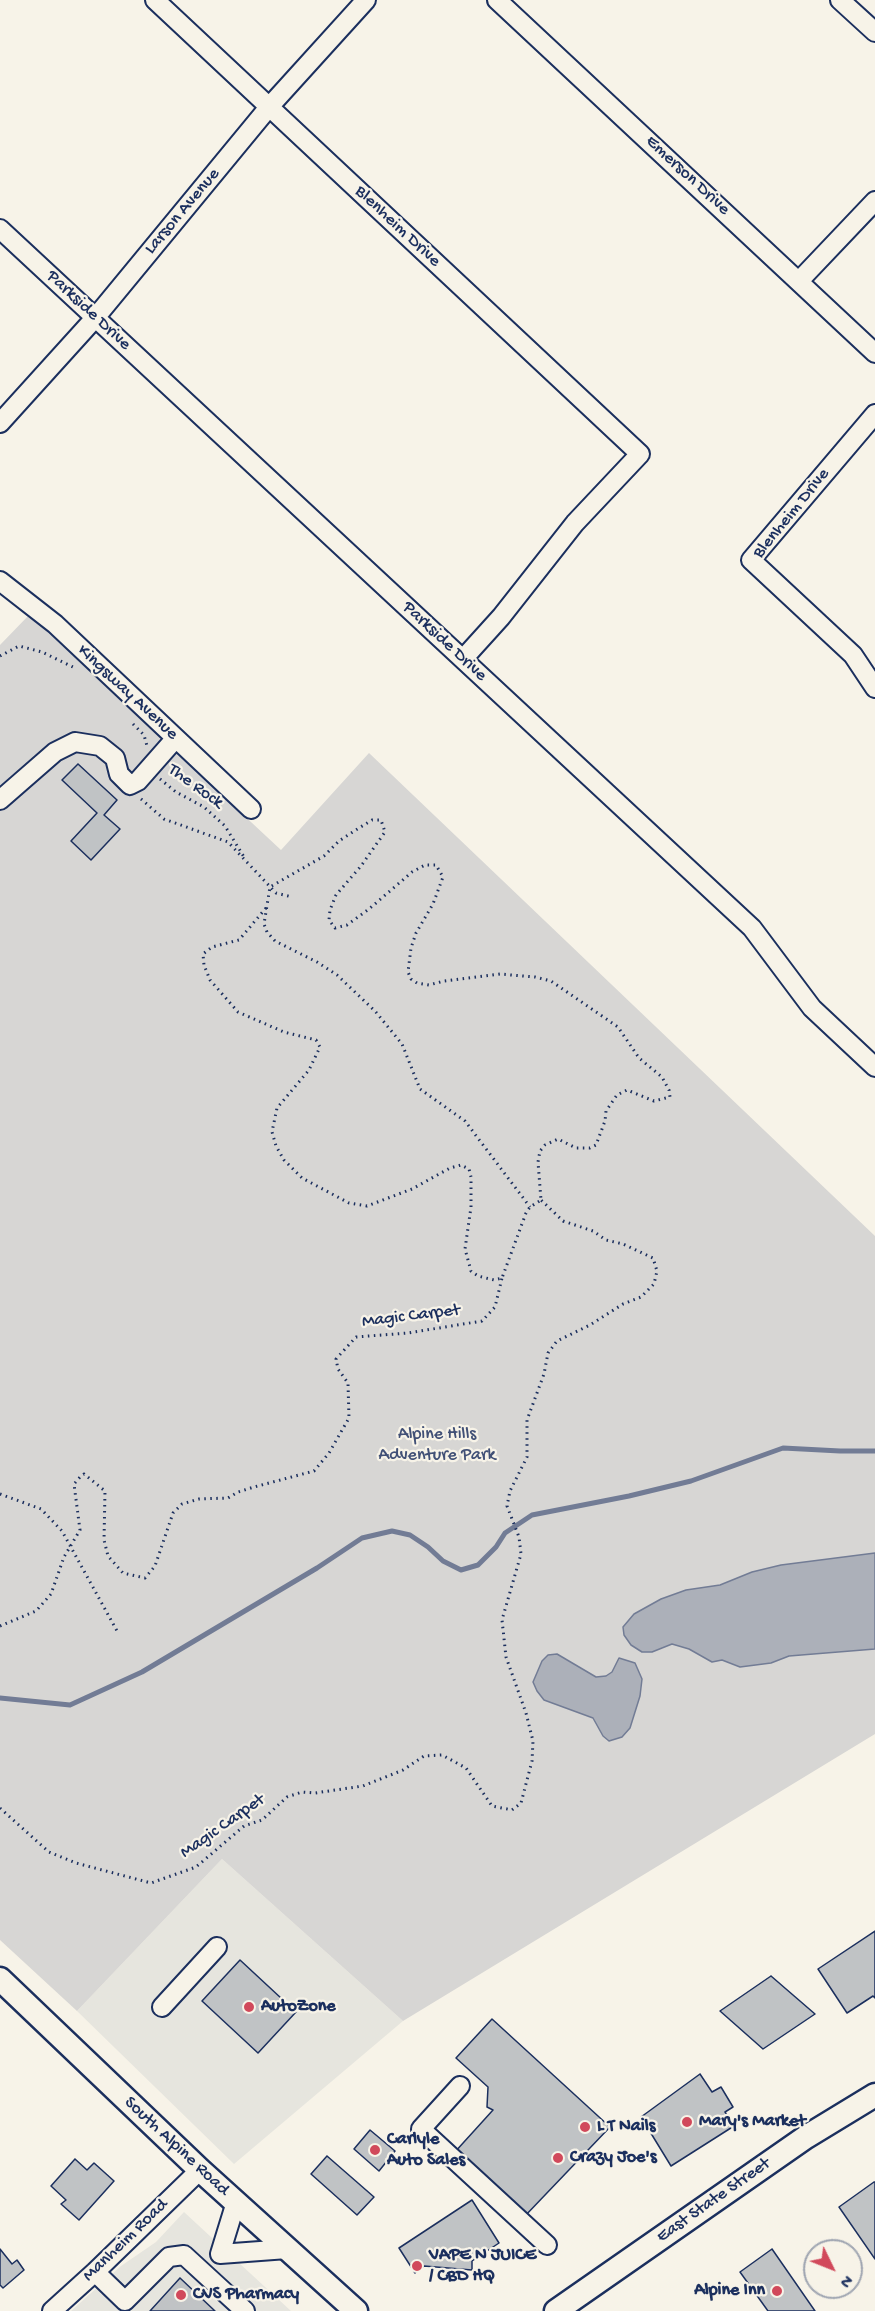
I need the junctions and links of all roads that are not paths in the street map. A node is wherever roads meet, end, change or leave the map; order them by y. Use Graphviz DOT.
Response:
graph roads {
  1 [pos="155,0"];
  2 [pos="366,0"];
  3 [pos="497,0"];
  4 [pos="840,0"];
  5 [pos="875,32"];
  6 [pos="269,107"];
  7 [pos="875,201"];
  8 [pos="0,229"];
  9 [pos="799,281"];
  10 [pos="95,318"];
  11 [pos="875,353"];
  12 [pos="875,414"];
  13 [pos="0,423"];
  14 [pos="0,581"];
  15 [pos="463,659"];
  16 [pos="875,688"];
  17 [pos="175,739"];
  18 [pos="0,800"];
  19 [pos="251,809"];
  20 [pos="875,1067"];
  21 [pos="217,1947"];
  22 [pos="0,1979"];
  23 [pos="162,2007"];
  24 [pos="460,2086"];
  25 [pos="875,2095"];
  26 [pos="200,2170"];
  27 [pos="236,2202"];
  28 [pos="547,2245"];
  29 [pos="287,2249"];
  30 [pos="220,2254"];
  31 [pos="202,2271"];
  32 [pos="95,2272"];
  33 [pos="126,2306"];
  34 [pos="52,2311"];
  35 [pos="245,2311"];
  36 [pos="356,2311"];
  37 [pos="556,2311"];
  1 -- 6 [label="street, Blenheim Drive"];
  2 -- 6 [label="street, Larson Avenue"];
  3 -- 9 [label="street, Emerson Drive"];
  4 -- 5 [label="street"];
  6 -- 10 [label="street, Larson Avenue"];
  6 -- 15 [label="street, Blenheim Drive"];
  7 -- 9 [label="street"];
  8 -- 10 [label="street, Parkside Drive"];
  9 -- 11 [label="street, Emerson Drive"];
  10 -- 13 [label="street, Larson Avenue"];
  10 -- 15 [label="street, Parkside Drive"];
  12 -- 16 [label="street, Blenheim Drive"];
  14 -- 17 [label="street, Kingsway Avenue"];
  15 -- 20 [label="street, Parkside Drive"];
  17 -- 18 [label="street"];
  17 -- 19 [label="street, Kingsway Avenue"];
  21 -- 23 [label="street"];
  22 -- 26 [label="main road, South Alpine Road"];
  24 -- 28 [label="street"];
  25 -- 37 [label="main road, East State Street"];
  26 -- 27 [label="main road, South Alpine Road"];
  26 -- 32 [label="street, Manheim Road"];
  27 -- 29 [label="main road, South Alpine Road"];
  27 -- 30 [label="street"];
  29 -- 30 [label="street"];
  29 -- 36 [label="main road, South Alpine Road"];
  30 -- 31 [label="street"];
  31 -- 33 [label="street"];
  31 -- 35 [label="street"];
  32 -- 33 [label="street"];
  32 -- 34 [label="street, Manheim Road"];
}
